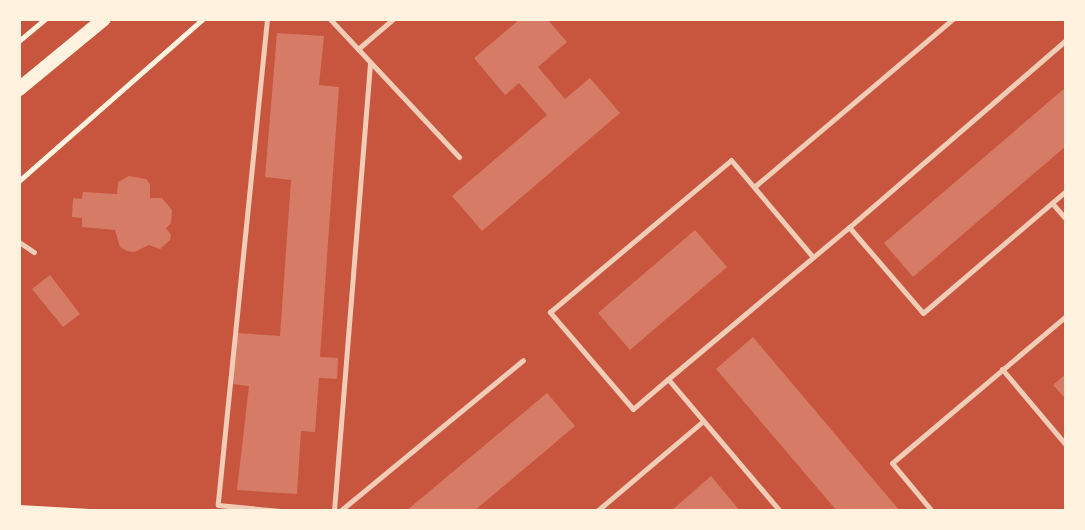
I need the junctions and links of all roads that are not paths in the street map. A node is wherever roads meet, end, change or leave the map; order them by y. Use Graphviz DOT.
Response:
graph roads {
  1 [pos="104,19"];
  2 [pos="267,19"];
  3 [pos="330,19"];
  4 [pos="393,19"];
  5 [pos="953,19"];
  6 [pos="1066,40"];
  7 [pos="358,49"];
  8 [pos="370,62"];
  9 [pos="19,89"];
  10 [pos="459,157"];
  11 [pos="754,187"];
  12 [pos="1066,191"];
  13 [pos="1052,203"];
  14 [pos="1066,219"];
  15 [pos="849,226"];
  16 [pos="19,242"];
  17 [pos="34,252"];
  18 [pos="813,257"];
  19 [pos="1066,316"];
  20 [pos="523,360"];
  21 [pos="1002,369"];
  22 [pos="668,379"];
  23 [pos="703,421"];
  24 [pos="1066,445"];
  25 [pos="280,511"];
  26 [pos="334,511"];
  27 [pos="340,511"];
  28 [pos="597,511"];
  29 [pos="780,511"];
  30 [pos="932,511"];
  1 -- 9 [label="main road"];
  2 -- 25 [label="lane"];
  3 -- 7 [label="lane"];
  4 -- 7 [label="lane"];
  5 -- 11 [label="lane"];
  6 -- 15 [label="lane"];
  7 -- 8 [label="lane"];
  8 -- 10 [label="lane"];
  8 -- 26 [label="lane"];
  11 -- 18 [label="lane"];
  11 -- 22 [label="lane"];
  12 -- 13 [label="lane"];
  13 -- 14 [label="lane"];
  13 -- 15 [label="lane"];
  15 -- 18 [label="lane"];
  16 -- 17 [label="lane"];
  18 -- 22 [label="lane"];
  19 -- 21 [label="lane"];
  20 -- 27 [label="lane"];
  21 -- 24 [label="lane"];
  21 -- 30 [label="lane"];
  22 -- 23 [label="lane"];
  23 -- 28 [label="lane"];
  23 -- 29 [label="lane"];
}
